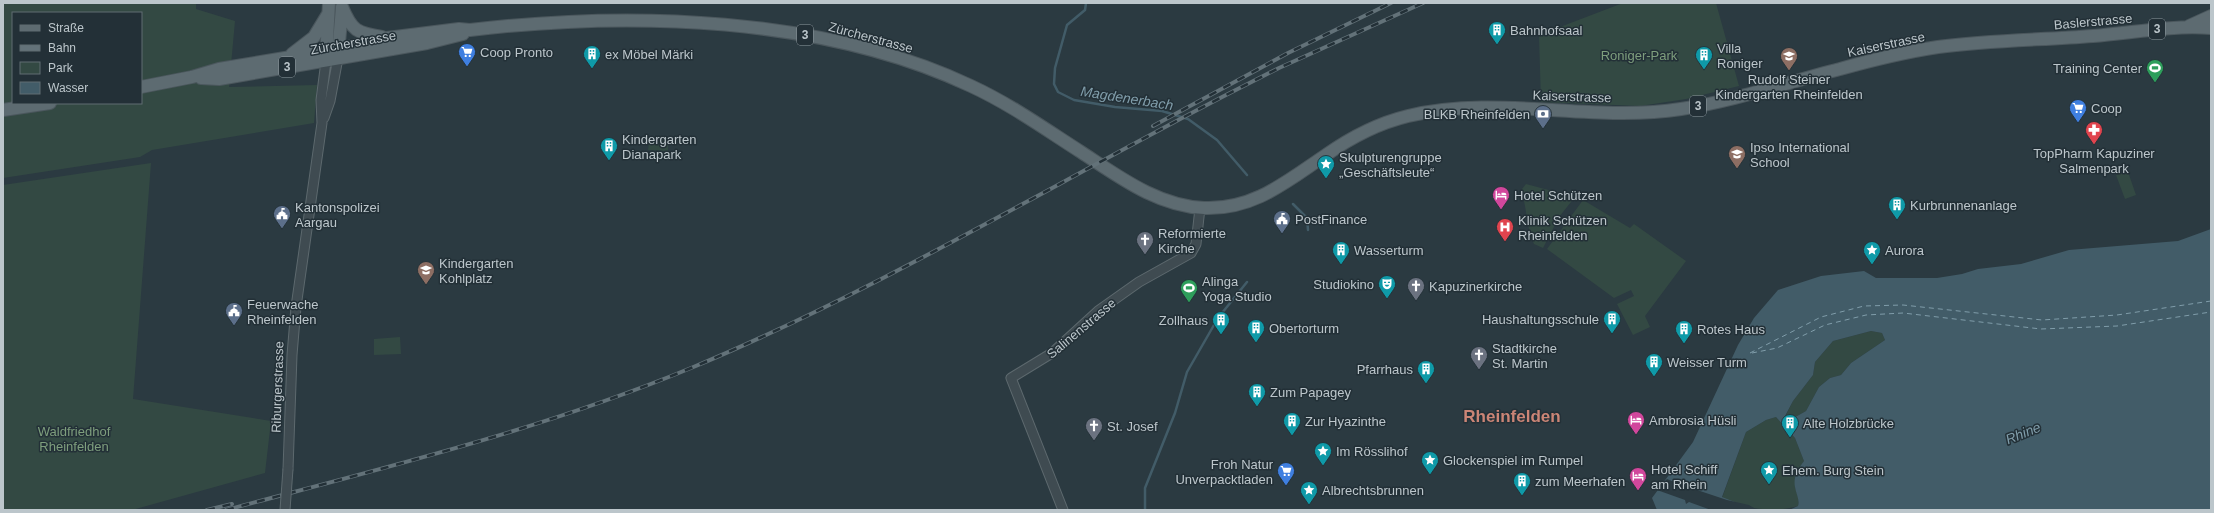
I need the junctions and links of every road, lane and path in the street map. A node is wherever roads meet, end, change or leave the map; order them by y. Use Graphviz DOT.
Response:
graph roads {
  1 [pos="342,5"];
  2 [pos="328,9"];
  3 [pos="2211,16"];
  4 [pos="2188,26"];
  5 [pos="2211,28"];
  6 [pos="470,30"];
  7 [pos="387,38"];
  8 [pos="2025,40"];
  9 [pos="333,55"];
  10 [pos="287,57"];
  11 [pos="192,77"];
  12 [pos="142,87"];
  13 [pos="43,104"];
  14 [pos="3,110"];
  15 [pos="1138,188"];
  16 [pos="1200,208"];
  17 [pos="286,510"];
  18 [pos="1063,510"];
  1 -- 7 [label="main road, Riburgerstrasse"];
  1 -- 9 [label="main road, Riburgerstrasse"];
  2 -- 9 [label="main road, Riburgerstrasse"];
  2 -- 10 [label="main road"];
  3 -- 4 [label="main road, Baslerstrasse / 3"];
  4 -- 5 [label="main road, Baslerstrasse / 3"];
  4 -- 8 [label="main road, Baslerstrasse / 3"];
  6 -- 7 [label="main road, Zürcherstrasse / 3"];
  6 -- 9 [label="main road, Zürcherstrasse / 3"];
  6 -- 15 [label="main road, Zürcherstrasse / 3"];
  7 -- 9 [label="main road, Zürcherstrasse / 3"];
  8 -- 16 [label="main road, Kaiserstrasse / 3"];
  9 -- 10 [label="main road, Zürcherstrasse / 3"];
  9 -- 11 [label="main road, Zürcherstrasse / 3"];
  9 -- 17 [label="street, Riburgerstrasse, bridge"];
  10 -- 11 [label="main road, Zürcherstrasse / 3"];
  11 -- 12 [label="main road, Zürcherstrasse / 3"];
  13 -- 14 [label="main road"];
  15 -- 16 [label="main road, Kaiserstrasse / 3"];
  16 -- 18 [label="street, Salinenstrasse"];
}
